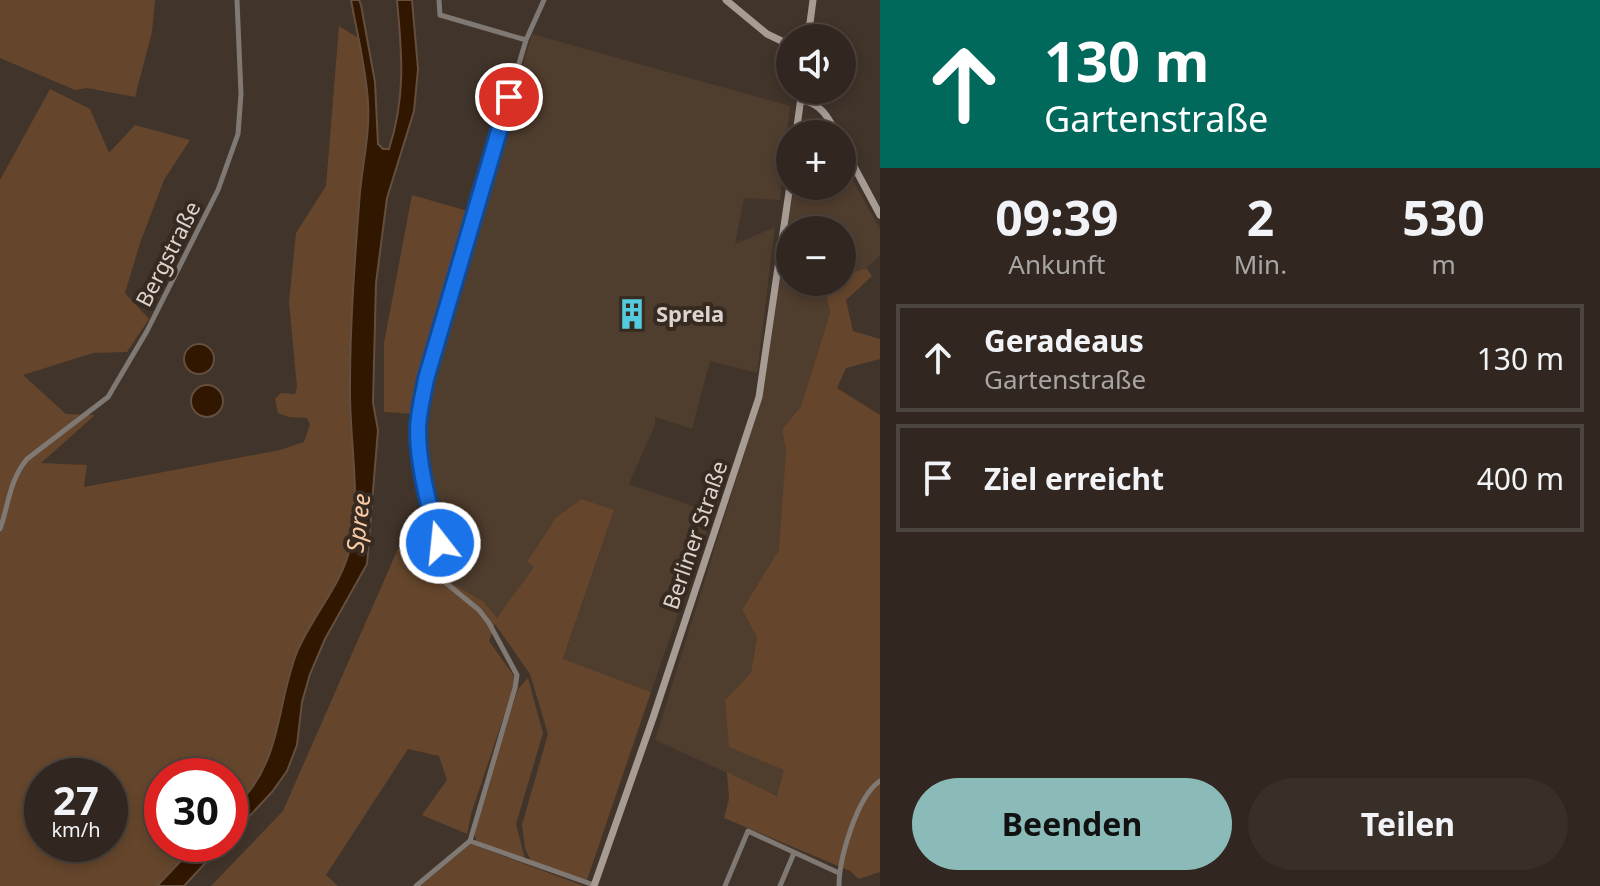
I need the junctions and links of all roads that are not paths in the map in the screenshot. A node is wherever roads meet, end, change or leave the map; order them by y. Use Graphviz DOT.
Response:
graph roads {
  1 [pos="237,0"];
  2 [pos="439,0"];
  3 [pos="544,0"];
  4 [pos="726,0"];
  5 [pos="813,0"];
  6 [pos="810,24"];
  7 [pos="776,38"];
  8 [pos="526,40"];
  9 [pos="814,104"];
  10 [pos="828,120"];
  11 [pos="856,170"];
  12 [pos="788,200"];
  13 [pos="880,215"];
  14 [pos="0,529"];
  15 [pos="880,781"];
  16 [pos="470,841"];
  17 [pos="794,853"];
  18 [pos="839,873"];
  19 [pos="416,886"];
  20 [pos="594,886"];
  21 [pos="725,886"];
  22 [pos="780,886"];
  23 [pos="839,886"];
  1 -- 14 [label="street, Bergstraße"];
  2 -- 8 [label="street"];
  3 -- 8 [label="street"];
  4 -- 7 [label="main road"];
  5 -- 6 [label="main road"];
  8 -- 16 [label="street"];
  9 -- 10 [label="main road"];
  11 -- 13 [label="main road"];
  12 -- 20 [label="main road, Berliner Straße"];
  15 -- 18 [label="street"];
  16 -- 19 [label="street"];
  16 -- 20 [label="street"];
  17 -- 18 [label="street"];
  17 -- 21 [label="street"];
  17 -- 22 [label="street"];
  18 -- 23 [label="street"];
}
